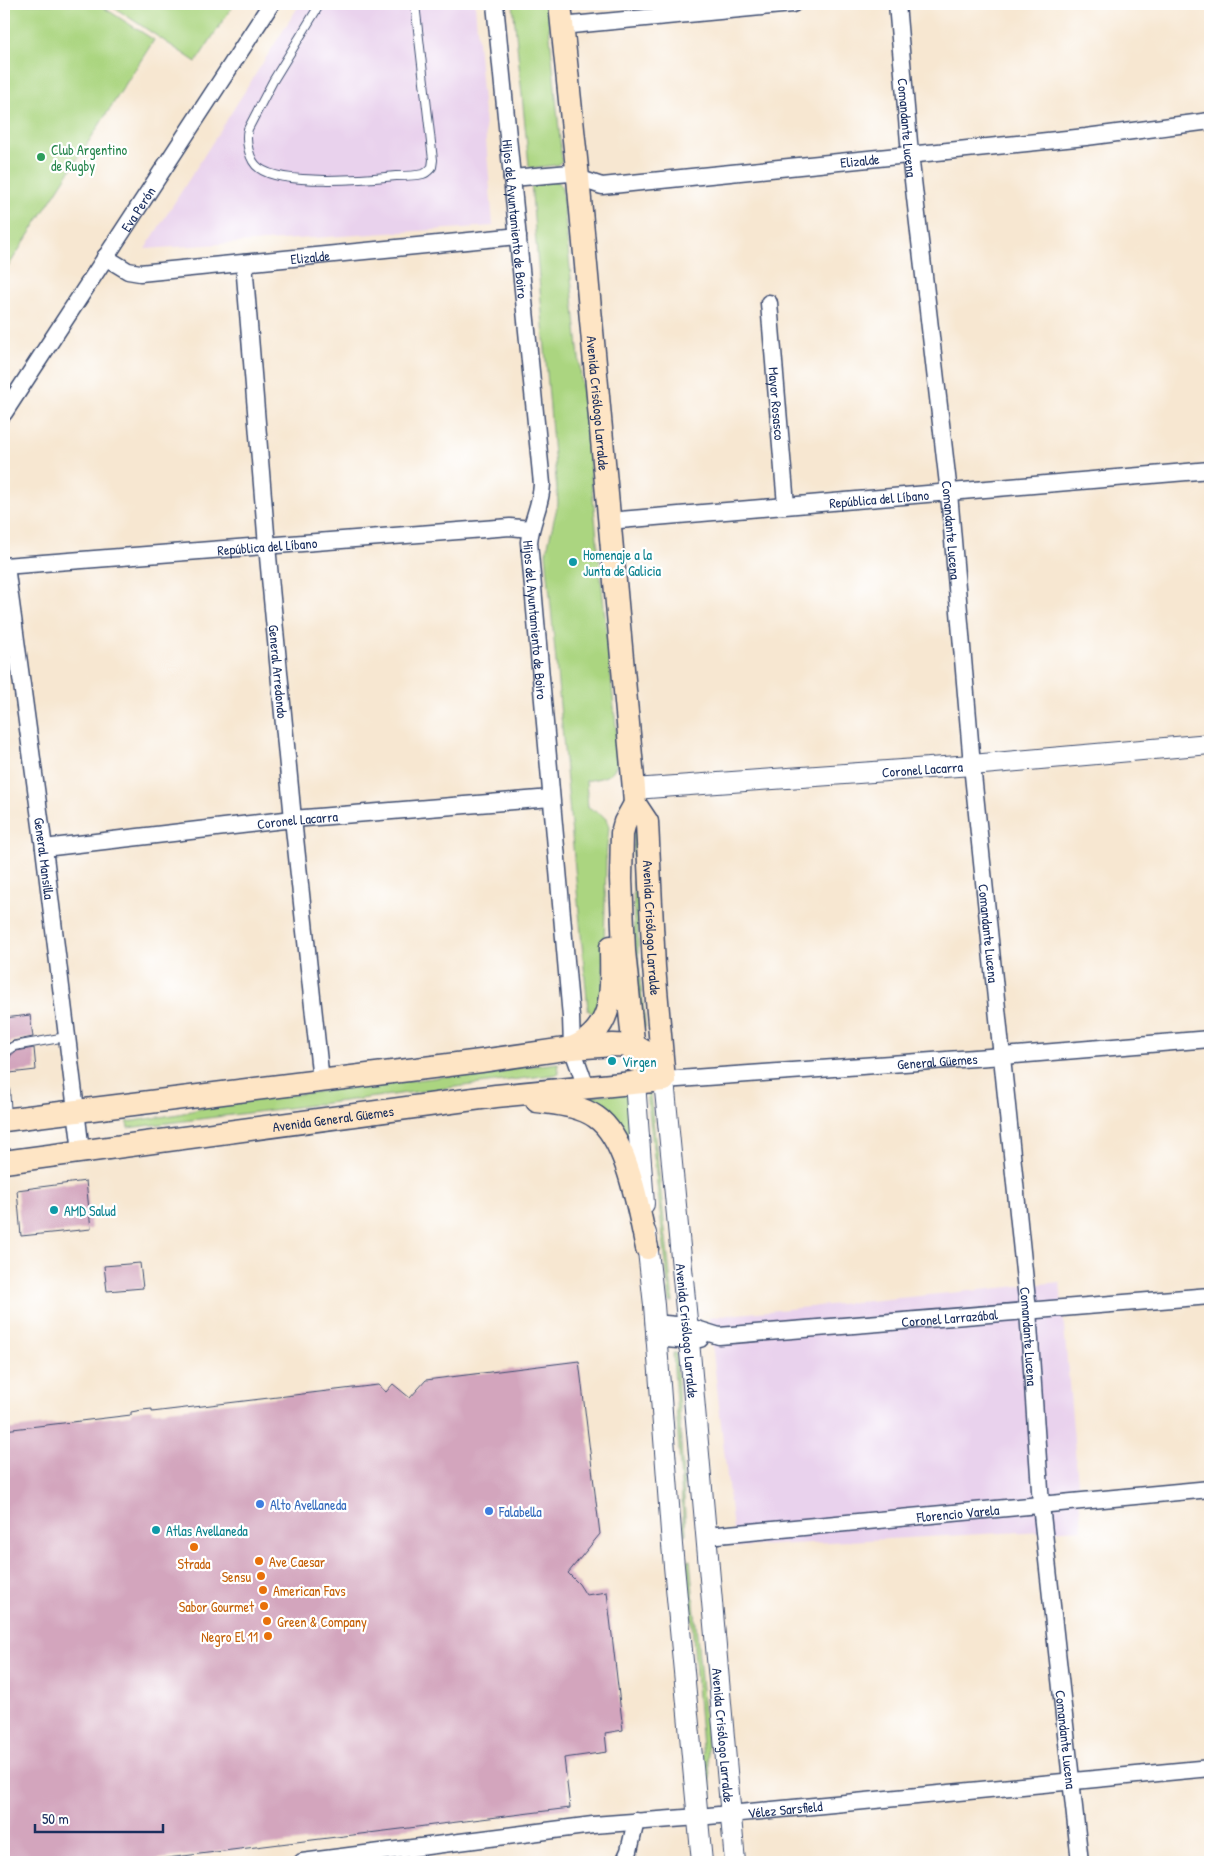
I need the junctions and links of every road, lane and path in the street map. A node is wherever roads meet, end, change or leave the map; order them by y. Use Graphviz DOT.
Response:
graph roads {
  1 [pos="271,4"];
  2 [pos="320,4"];
  3 [pos="415,4"];
  4 [pos="495,4"];
  5 [pos="793,4"];
  6 [pos="897,4"];
  7 [pos="561,15"];
  8 [pos="1210,121"];
  9 [pos="910,154"];
  10 [pos="512,178"];
  11 [pos="578,178"];
  12 [pos="518,236"];
  13 [pos="105,257"];
  14 [pos="244,263"];
  15 [pos="769,303"];
  16 [pos="4,413"];
  17 [pos="1210,470"];
  18 [pos="949,493"];
  19 [pos="786,504"];
  20 [pos="608,521"];
  21 [pos="530,529"];
  22 [pos="267,546"];
  23 [pos="5,566"];
  24 [pos="1210,744"];
  25 [pos="972,765"];
  26 [pos="634,797"];
  27 [pos="551,798"];
  28 [pos="293,820"];
  29 [pos="44,848"];
  30 [pos="621,879"];
  31 [pos="66,1037"];
  32 [pos="1210,1039"];
  33 [pos="635,1046"];
  34 [pos="572,1048"];
  35 [pos="1003,1056"];
  36 [pos="4,1058"];
  37 [pos="4,1072"];
  38 [pos="664,1080"];
  39 [pos="321,1081"];
  40 [pos="636,1082"];
  41 [pos="586,1087"];
  42 [pos="496,1096"];
  43 [pos="76,1112"];
  44 [pos="6,1120"];
  45 [pos="81,1151"];
  46 [pos="4,1162"];
  47 [pos="647,1248"];
  48 [pos="1210,1296"];
  49 [pos="1028,1310"];
  50 [pos="655,1330"];
  51 [pos="688,1334"];
  52 [pos="1210,1489"];
  53 [pos="1041,1505"];
  54 [pos="706,1536"];
  55 [pos="1210,1768"];
  56 [pos="1071,1782"];
  57 [pos="731,1814"];
  58 [pos="698,1817"];
  59 [pos="636,1821"];
  60 [pos="302,1862"];
  61 [pos="624,1862"];
  62 [pos="702,1862"];
  63 [pos="735,1862"];
  64 [pos="1080,1862"];
  1 -- 13 [label="street, Eva Perón"];
  2 -- 3 [label="lane"];
  4 -- 10 [label="street, Hijos del Ayuntamiento de Boiro"];
  5 -- 7 [label="street"];
  6 -- 9 [label="street, Comandante Lucena"];
  7 -- 11 [label="main road, Avenida Crisólogo Larralde"];
  8 -- 9 [label="street, Elizalde"];
  9 -- 11 [label="street, Elizalde"];
  9 -- 18 [label="street, Comandante Lucena"];
  10 -- 11 [label="street, Elizalde"];
  10 -- 12 [label="street, Hijos del Ayuntamiento de Boiro"];
  11 -- 20 [label="main road, Avenida Crisólogo Larralde"];
  12 -- 14 [label="street, Elizalde"];
  12 -- 21 [label="street, Hijos del Ayuntamiento de Boiro"];
  13 -- 14 [label="street, Elizalde"];
  13 -- 16 [label="street, Eva Perón"];
  14 -- 22 [label="street, General Arredondo"];
  15 -- 19 [label="street, Mayor Rosasco"];
  17 -- 18 [label="street, República del Líbano"];
  18 -- 19 [label="street, República del Líbano"];
  18 -- 25 [label="street, Comandante Lucena"];
  19 -- 20 [label="street, República del Líbano"];
  20 -- 26 [label="main road, Avenida Crisólogo Larralde"];
  21 -- 22 [label="street, República del Líbano"];
  21 -- 27 [label="street, Hijos del Ayuntamiento de Boiro"];
  22 -- 23 [label="street, República del Líbano"];
  22 -- 28 [label="street, General Arredondo"];
  23 -- 29 [label="street, General Mansilla"];
  24 -- 25 [label="street, Coronel Lacarra"];
  25 -- 26 [label="street, Coronel Lacarra"];
  25 -- 35 [label="street, Comandante Lucena"];
  26 -- 30 [label="main road, Avenida Crisólogo Larralde"];
  26 -- 38 [label="main road, Avenida Crisólogo Larralde"];
  27 -- 28 [label="street, Coronel Lacarra"];
  27 -- 34 [label="street, Hijos del Ayuntamiento de Boiro"];
  28 -- 29 [label="street, Coronel Lacarra"];
  28 -- 39 [label="street, General Arredondo"];
  29 -- 31 [label="street, General Mansilla"];
  30 -- 33 [label="main road, Avenida Crisólogo Larralde"];
  30 -- 34 [label="main road"];
  31 -- 36 [label="lane"];
  31 -- 43 [label="street, General Mansilla"];
  32 -- 35 [label="street, General Güemes"];
  33 -- 34 [label="main road"];
  33 -- 38 [label="main road"];
  33 -- 40 [label="main road, Avenida Crisólogo Larralde"];
  34 -- 39 [label="main road"];
  34 -- 41 [label="street, Hijos del Ayuntamiento de Boiro"];
  35 -- 38 [label="street, General Güemes"];
  35 -- 49 [label="street, Comandante Lucena"];
  37 -- 44 [label="lane"];
  38 -- 40 [label="main road, Avenida General Güemes"];
  38 -- 51 [label="street, Avenida Crisólogo Larralde"];
  39 -- 43 [label="main road"];
  40 -- 41 [label="main road, Avenida General Güemes"];
  40 -- 47 [label="street, Avenida Crisólogo Larralde"];
  41 -- 42 [label="main road, Avenida General Güemes"];
  42 -- 45 [label="main road, Avenida General Güemes"];
  42 -- 47 [label="main road"];
  43 -- 44 [label="main road"];
  43 -- 45 [label="street, General Mansilla"];
  45 -- 46 [label="main road, Avenida General Güemes"];
  47 -- 50 [label="street, Avenida Crisólogo Larralde"];
  48 -- 49 [label="street, Coronel Larrazábal"];
  49 -- 51 [label="street, Coronel Larrazábal"];
  49 -- 53 [label="street, Comandante Lucena"];
  50 -- 51 [label="street, Coronel Larrazábal"];
  50 -- 58 [label="street, Avenida Crisólogo Larralde"];
  51 -- 54 [label="street, Avenida Crisólogo Larralde"];
  52 -- 53 [label="street, Florencio Varela"];
  53 -- 54 [label="street, Florencio Varela"];
  53 -- 56 [label="street, Comandante Lucena"];
  54 -- 57 [label="street, Avenida Crisólogo Larralde"];
  55 -- 56 [label="street, Vélez Sarsfield"];
  56 -- 57 [label="street, Vélez Sarsfield"];
  56 -- 64 [label="street, Comandante Lucena"];
  57 -- 58 [label="street, Vélez Sarsfield"];
  57 -- 63 [label="street, Avenida Crisólogo Larralde"];
  58 -- 59 [label="street, Vélez Sarsfield"];
  58 -- 62 [label="street, Avenida Crisólogo Larralde"];
  59 -- 60 [label="street, Vélez Sarsfield"];
  59 -- 61 [label="street"];
}
